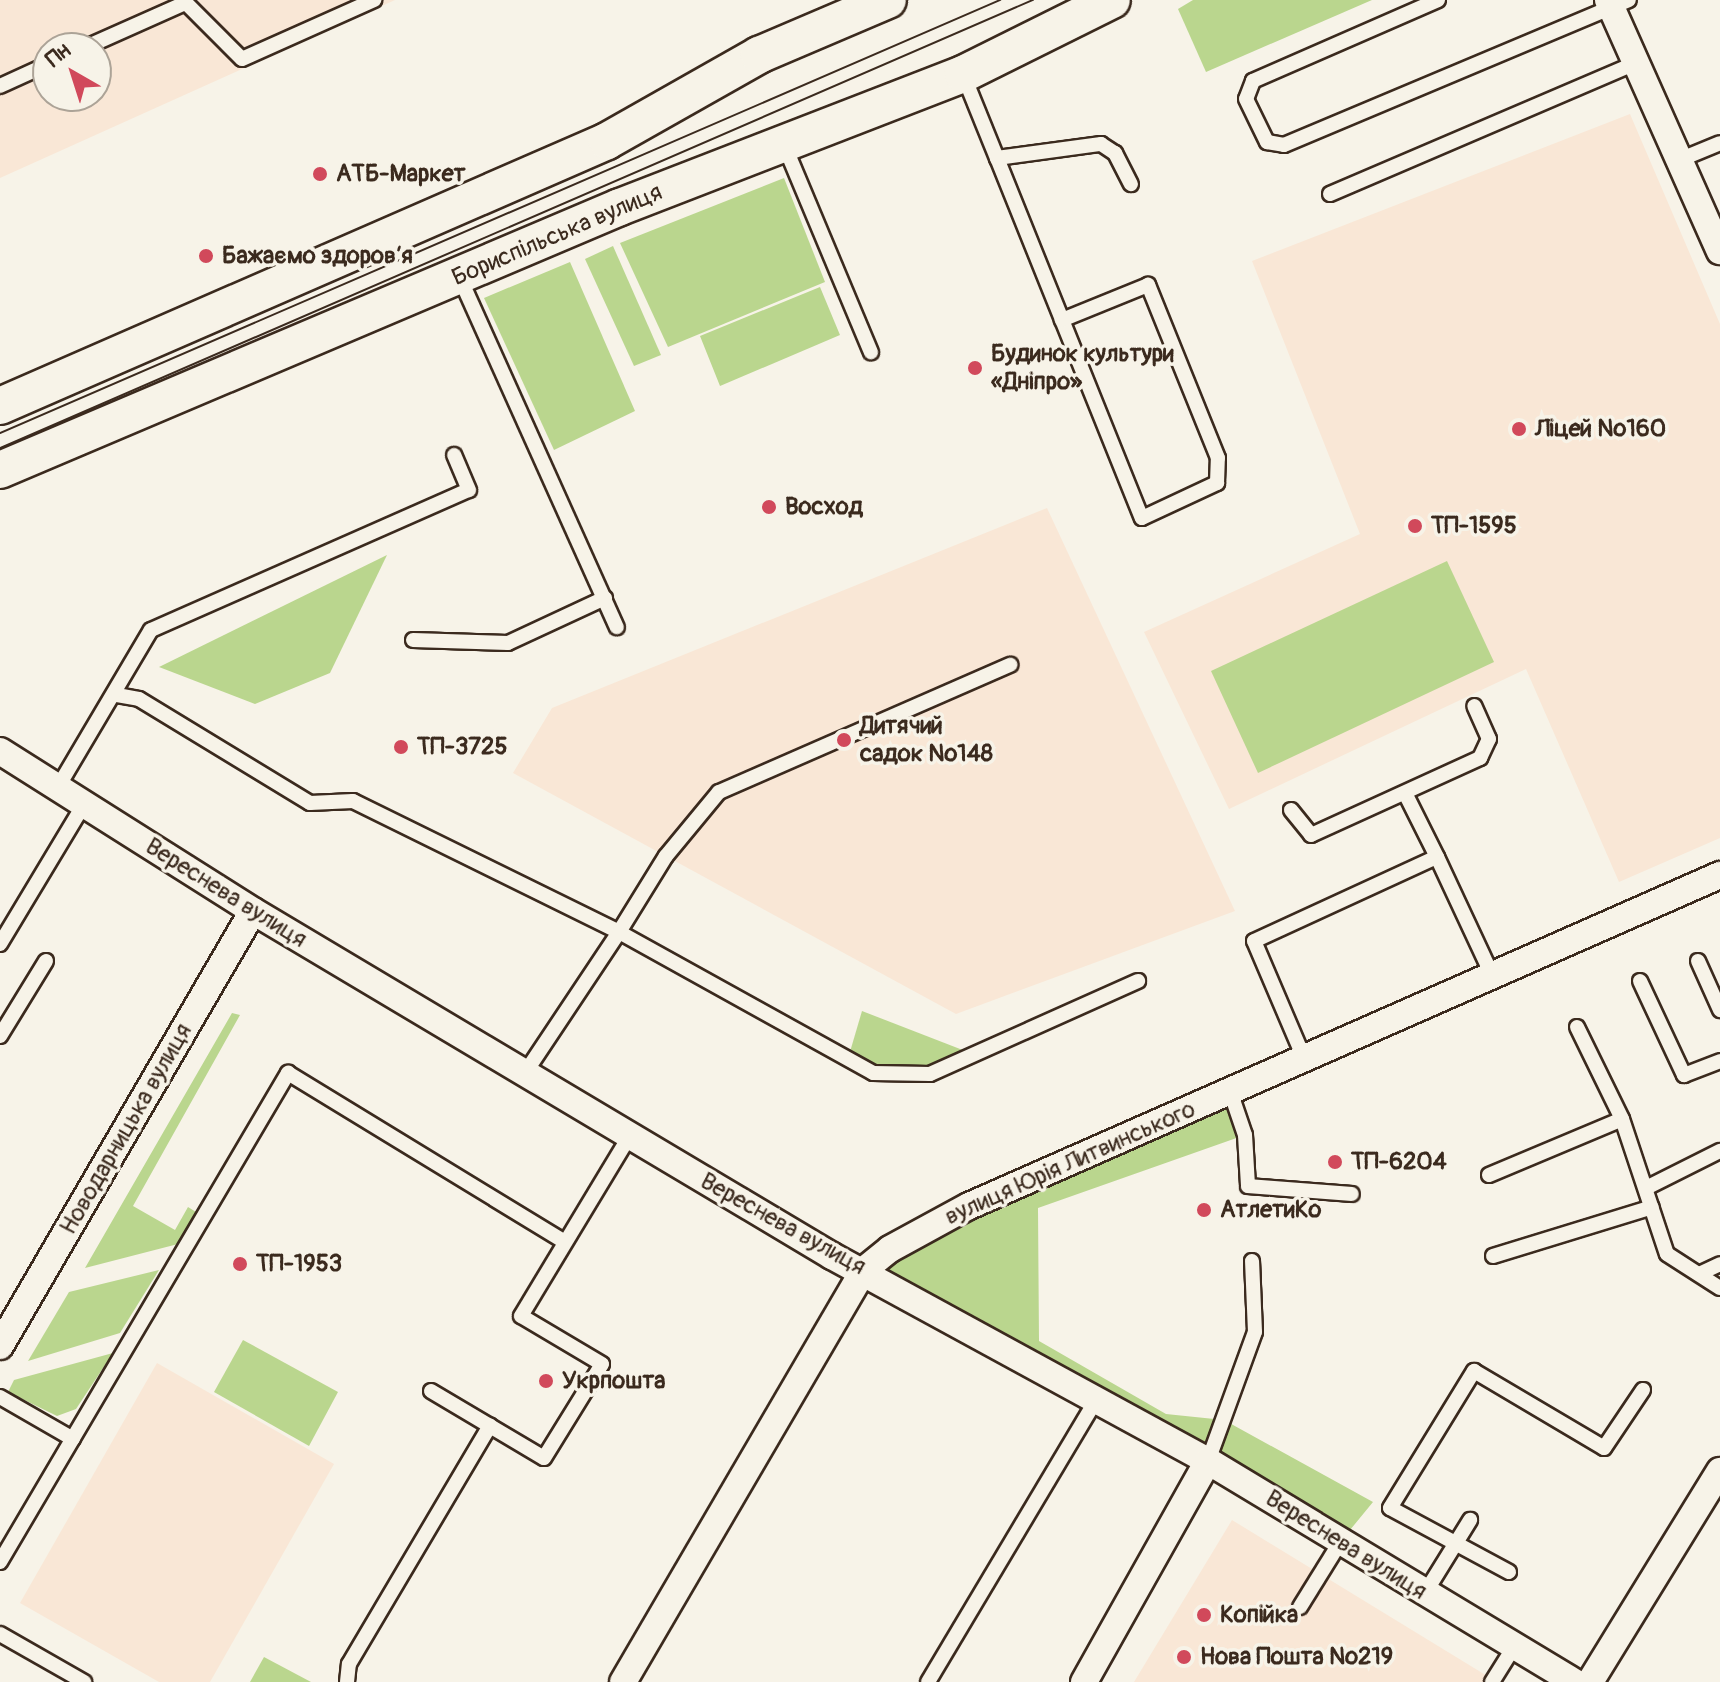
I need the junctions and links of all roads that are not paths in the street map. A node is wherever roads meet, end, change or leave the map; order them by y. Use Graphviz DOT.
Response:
graph roads {
  1 [pos="374,0"];
  2 [pos="888,0"];
  3 [pos="1112,0"];
  4 [pos="1438,0"];
  5 [pos="184,1"];
  6 [pos="1616,3"];
  7 [pos="112,35"];
  8 [pos="1636,63"];
  9 [pos="32,71"];
  10 [pos="963,74"];
  11 [pos="0,86"];
  12 [pos="783,142"];
  13 [pos="1720,143"];
  14 [pos="997,158"];
  15 [pos="1679,160"];
  16 [pos="1131,184"];
  17 [pos="1330,194"];
  18 [pos="1720,251"];
  19 [pos="459,275"];
  20 [pos="1062,320"];
  21 [pos="871,352"];
  22 [pos="0,406"];
  23 [pos="454,455"];
  24 [pos="0,470"];
  25 [pos="605,598"];
  26 [pos="617,627"];
  27 [pos="413,640"];
  28 [pos="1010,665"];
  29 [pos="117,695"];
  30 [pos="1474,706"];
  31 [pos="0,751"];
  32 [pos="58,787"];
  33 [pos="1405,793"];
  34 [pos="84,804"];
  35 [pos="1291,810"];
  36 [pos="1437,857"];
  37 [pos="1720,875"];
  38 [pos="253,911"];
  39 [pos="6,919"];
  40 [pos="619,932"];
  41 [pos="0,944"];
  42 [pos="46,961"];
  43 [pos="1698,961"];
  44 [pos="1492,975"];
  45 [pos="1138,981"];
  46 [pos="1640,981"];
  47 [pos="1720,1010"];
  48 [pos="1577,1027"];
  49 [pos="0,1036"];
  50 [pos="1304,1058"];
  51 [pos="1720,1061"];
  52 [pos="525,1073"];
  53 [pos="1230,1091"];
  54 [pos="1622,1119"];
  55 [pos="630,1135"];
  56 [pos="1720,1151"];
  57 [pos="1489,1175"];
  58 [pos="1646,1188"];
  59 [pos="1352,1194"];
  60 [pos="1652,1207"];
  61 [pos="565,1242"];
  62 [pos="1493,1256"];
  63 [pos="1252,1261"];
  64 [pos="1720,1264"];
  65 [pos="864,1270"];
  66 [pos="1699,1274"];
  67 [pos="1720,1288"];
  68 [pos="0,1346"];
  69 [pos="1643,1390"];
  70 [pos="431,1391"];
  71 [pos="0,1397"];
  72 [pos="1096,1400"];
  73 [pos="490,1426"];
  74 [pos="73,1439"];
  75 [pos="1208,1461"];
  76 [pos="1720,1471"];
  77 [pos="1470,1520"];
  78 [pos="1341,1541"];
  79 [pos="1455,1544"];
  80 [pos="0,1562"];
  81 [pos="1509,1572"];
  82 [pos="1425,1593"];
  83 [pos="1300,1607"];
  84 [pos="0,1634"];
  85 [pos="1513,1648"];
  86 [pos="84,1682"];
  87 [pos="347,1682"];
  88 [pos="623,1682"];
  89 [pos="928,1682"];
  90 [pos="1084,1682"];
  91 [pos="1492,1682"];
  92 [pos="1575,1682"];
  93 [pos="1590,1682"];
  1 -- 5 [label="lane"];
  2 -- 22 [label="main road"];
  3 -- 10 [label="main road, Бориспільська вулиця"];
  4 -- 6 [label="lane"];
  5 -- 7 [label="lane"];
  6 -- 8 [label="street"];
  8 -- 15 [label="street"];
  8 -- 17 [label="lane"];
  9 -- 11 [label="lane"];
  10 -- 12 [label="main road, Бориспільська вулиця"];
  10 -- 14 [label="lane"];
  12 -- 19 [label="main road, Бориспільська вулиця"];
  12 -- 21 [label="lane"];
  13 -- 15 [label="lane"];
  14 -- 16 [label="lane"];
  14 -- 20 [label="lane"];
  15 -- 18 [label="street"];
  19 -- 24 [label="main road, Бориспільська вулиця"];
  19 -- 25 [label="lane"];
  20 -- 20 [label="lane"];
  23 -- 29 [label="lane"];
  25 -- 26 [label="lane"];
  25 -- 27 [label="lane"];
  28 -- 40 [label="lane"];
  29 -- 32 [label="lane"];
  29 -- 40 [label="lane"];
  30 -- 33 [label="lane"];
  31 -- 32 [label="street, Вереснева вулиця"];
  32 -- 34 [label="street, Вереснева вулиця"];
  33 -- 35 [label="lane"];
  33 -- 36 [label="lane"];
  34 -- 38 [label="street, Вереснева вулиця"];
  34 -- 39 [label="lane"];
  36 -- 44 [label="lane"];
  36 -- 50 [label="lane"];
  37 -- 44 [label="street, вулиця Юрія Литвинського"];
  38 -- 52 [label="street, Вереснева вулиця"];
  38 -- 68 [label="street, Новодарницька вулиця"];
  39 -- 41 [label="lane"];
  40 -- 45 [label="lane"];
  40 -- 52 [label="lane"];
  42 -- 49 [label="lane"];
  43 -- 47 [label="lane"];
  44 -- 50 [label="street, вулиця Юрія Литвинського"];
  46 -- 51 [label="lane"];
  48 -- 54 [label="lane"];
  50 -- 53 [label="street, вулиця Юрія Литвинського"];
  52 -- 55 [label="street, Вереснева вулиця"];
  53 -- 59 [label="lane"];
  53 -- 65 [label="street, вулиця Юрія Литвинського"];
  54 -- 57 [label="lane"];
  54 -- 58 [label="lane"];
  55 -- 61 [label="lane"];
  55 -- 65 [label="street, Вереснева вулиця"];
  56 -- 58 [label="lane"];
  58 -- 60 [label="lane"];
  60 -- 62 [label="lane"];
  60 -- 66 [label="lane"];
  61 -- 73 [label="lane"];
  61 -- 74 [label="lane"];
  63 -- 75 [label="lane"];
  64 -- 66 [label="lane"];
  65 -- 72 [label="street, Вереснева вулиця"];
  65 -- 88 [label="street, вулиця Юрія Литвинського"];
  66 -- 67 [label="lane"];
  69 -- 79 [label="lane"];
  70 -- 73 [label="lane"];
  71 -- 74 [label="lane"];
  72 -- 75 [label="street, Вереснева вулиця"];
  72 -- 89 [label="lane"];
  73 -- 87 [label="lane"];
  74 -- 80 [label="lane"];
  75 -- 78 [label="street, Вереснева вулиця"];
  75 -- 90 [label="street"];
  76 -- 93 [label="street"];
  77 -- 79 [label="lane"];
  78 -- 82 [label="street, Вереснева вулиця"];
  78 -- 83 [label="lane"];
  79 -- 81 [label="lane"];
  79 -- 82 [label="lane"];
  82 -- 85 [label="street, Вереснева вулиця"];
  84 -- 86 [label="lane"];
  85 -- 91 [label="lane"];
  85 -- 92 [label="street, Вереснева вулиця"];
}
